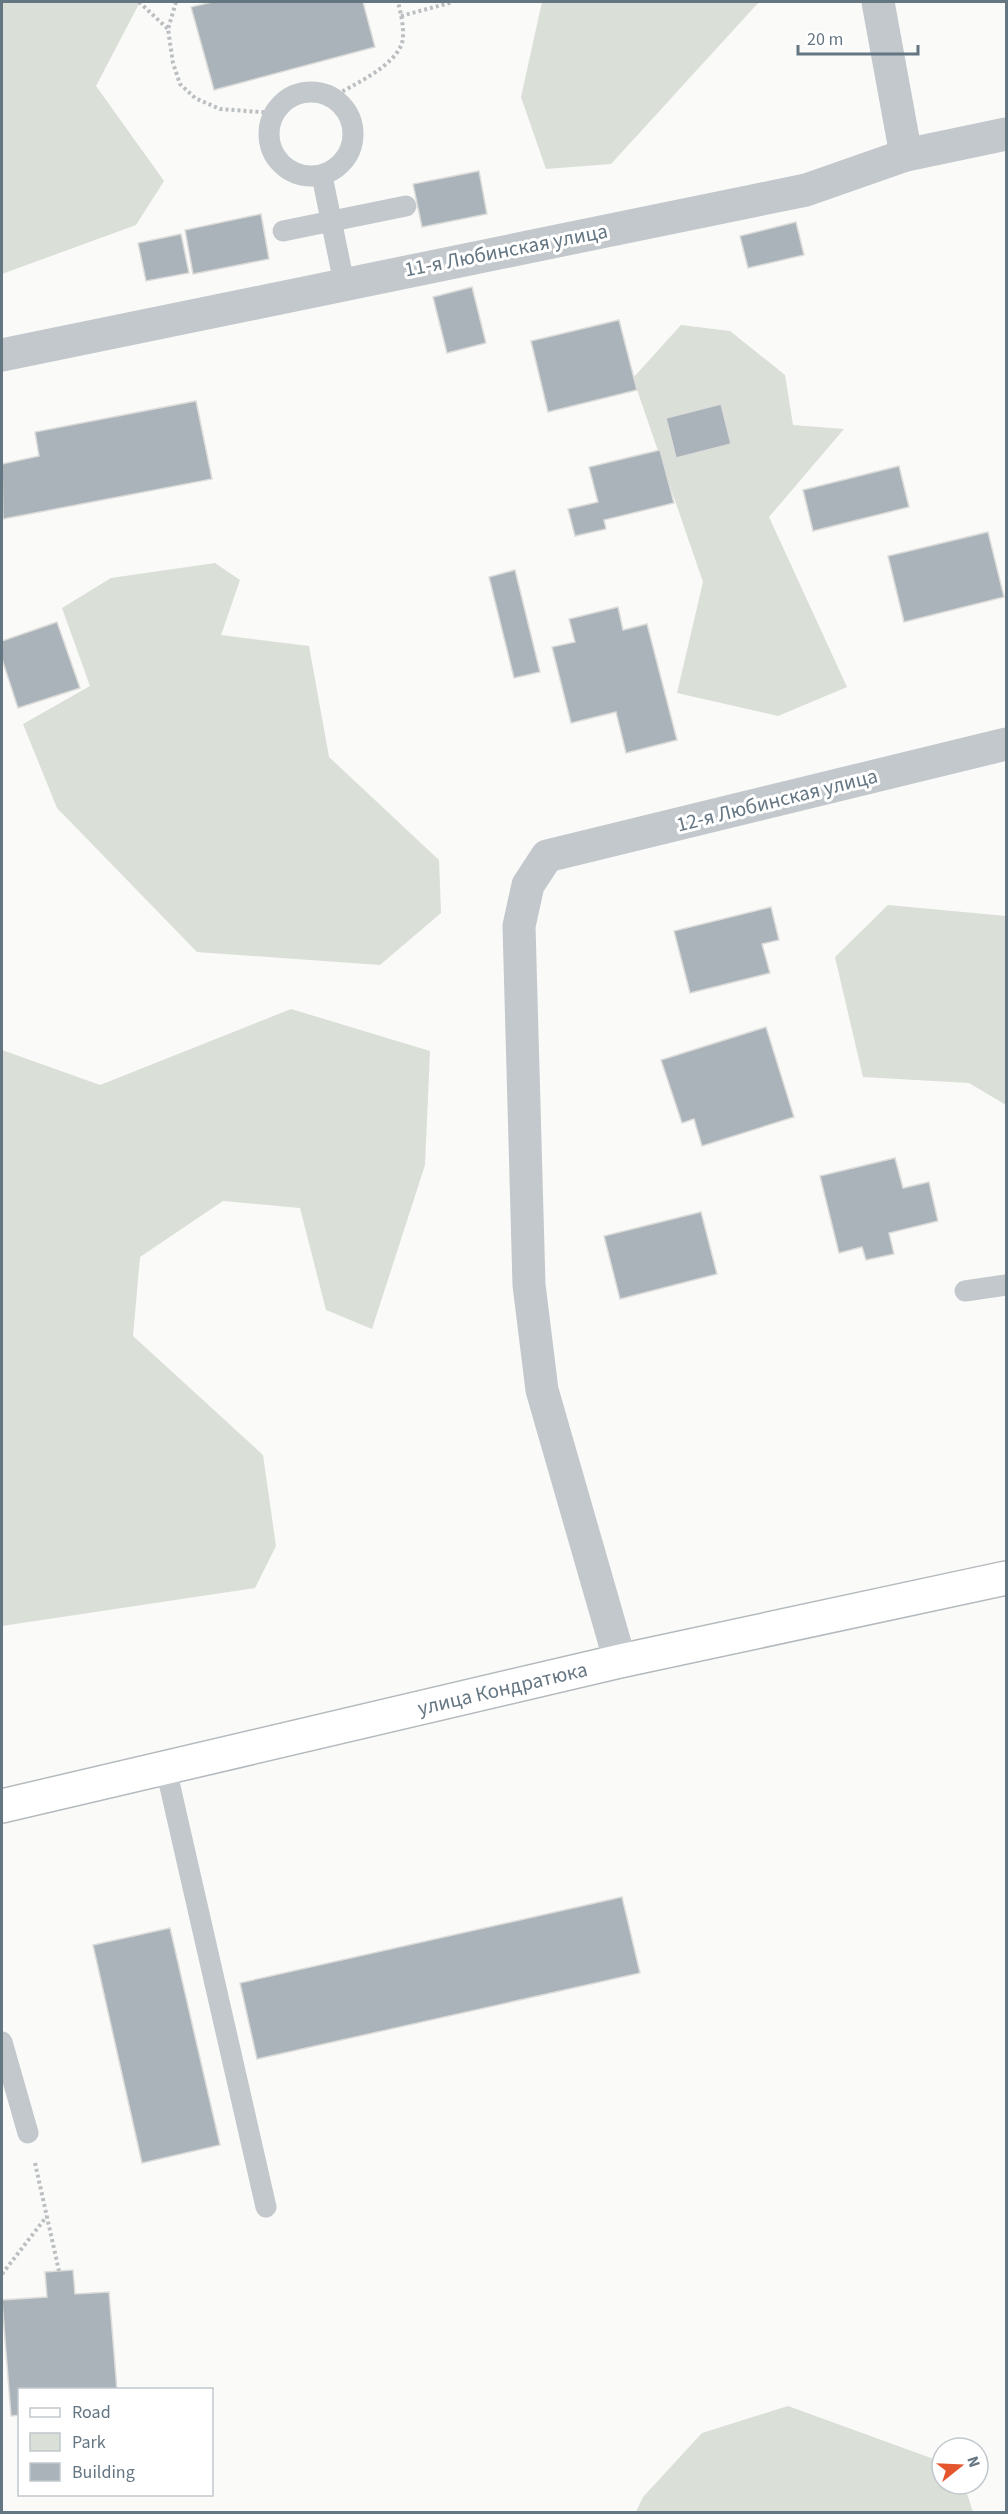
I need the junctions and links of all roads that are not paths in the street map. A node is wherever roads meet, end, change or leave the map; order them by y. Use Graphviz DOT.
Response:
graph roads {
  1 [pos="878,2"];
  2 [pos="1006,134"];
  3 [pos="906,155"];
  4 [pos="322,176"];
  5 [pos="406,206"];
  6 [pos="331,221"];
  7 [pos="283,231"];
  8 [pos="344,283"];
  9 [pos="2,355"];
  10 [pos="1006,744"];
  11 [pos="1006,1285"];
  12 [pos="965,1291"];
  13 [pos="1006,1578"];
  14 [pos="620,1661"];
  15 [pos="166,1769"];
  16 [pos="2,1806"];
  17 [pos="2,2042"];
  18 [pos="28,2133"];
  19 [pos="266,2207"];
  1 -- 3 [label="street"];
  2 -- 3 [label="street, 11-я Любинская улица"];
  3 -- 8 [label="street, 11-я Любинская улица"];
  4 -- 4 [label="lane"];
  4 -- 6 [label="lane"];
  5 -- 6 [label="lane"];
  6 -- 7 [label="lane"];
  6 -- 8 [label="lane"];
  8 -- 9 [label="street, 11-я Любинская улица"];
  10 -- 14 [label="street, 12-я Любинская улица"];
  11 -- 12 [label="lane"];
  13 -- 14 [label="main road, улица Кондратюка"];
  14 -- 15 [label="main road, улица Кондратюка"];
  15 -- 16 [label="main road, улица Кондратюка"];
  15 -- 19 [label="lane"];
  17 -- 18 [label="lane"];
}
